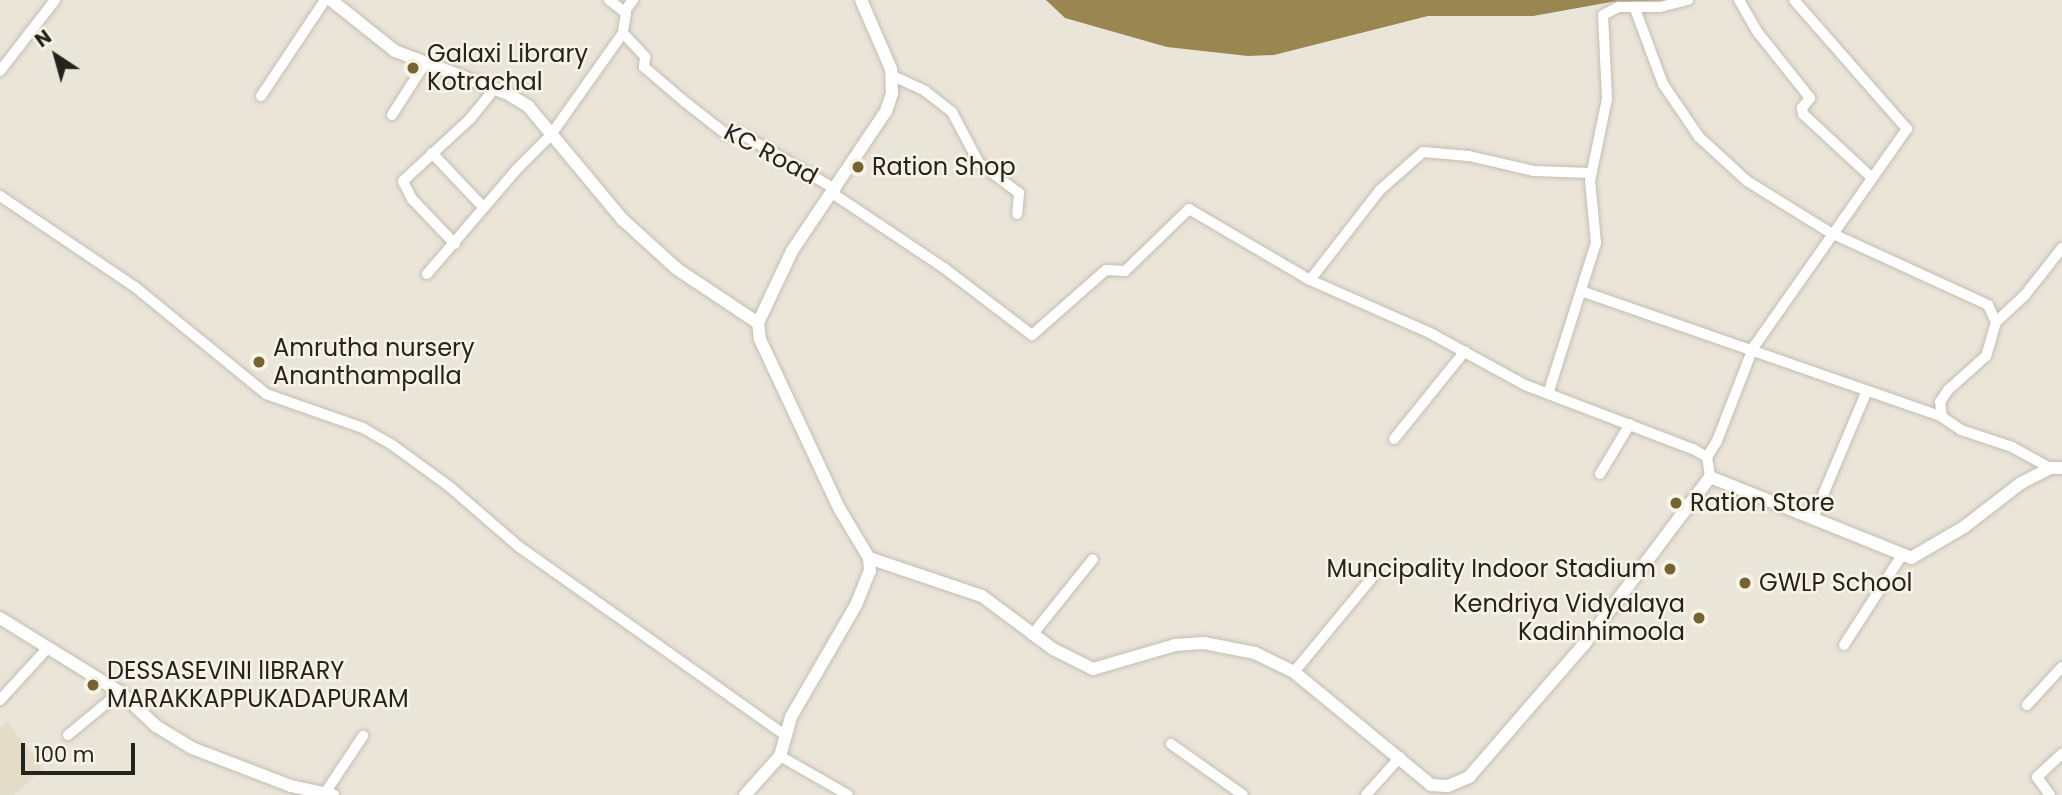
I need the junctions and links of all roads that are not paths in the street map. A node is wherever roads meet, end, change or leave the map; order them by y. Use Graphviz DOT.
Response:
graph roads {
  1 [pos="55,0"];
  2 [pos="325,0"];
  3 [pos="331,0"];
  4 [pos="609,0"];
  5 [pos="633,0"];
  6 [pos="861,0"];
  7 [pos="1688,0"];
  8 [pos="1739,0"];
  9 [pos="1794,0"];
  10 [pos="1635,9"];
  11 [pos="624,12"];
  12 [pos="622,33"];
  13 [pos="424,65"];
  14 [pos="0,71"];
  15 [pos="891,75"];
  16 [pos="494,89"];
  17 [pos="261,96"];
  18 [pos="392,115"];
  19 [pos="551,136"];
  20 [pos="432,153"];
  21 [pos="1590,173"];
  22 [pos="1872,178"];
  23 [pos="833,191"];
  24 [pos="0,196"];
  25 [pos="483,207"];
  26 [pos="1017,214"];
  27 [pos="1831,233"];
  28 [pos="455,244"];
  29 [pos="2062,248"];
  30 [pos="427,274"];
  31 [pos="1310,280"];
  32 [pos="1584,292"];
  33 [pos="1996,322"];
  34 [pos="758,323"];
  35 [pos="1753,348"];
  36 [pos="1465,351"];
  37 [pos="1549,391"];
  38 [pos="1866,393"];
  39 [pos="1942,417"];
  40 [pos="1630,425"];
  41 [pos="1394,439"];
  42 [pos="1707,457"];
  43 [pos="2056,468"];
  44 [pos="1600,474"];
  45 [pos="1710,477"];
  46 [pos="1814,516"];
  47 [pos="1902,555"];
  48 [pos="869,558"];
  49 [pos="1093,559"];
  50 [pos="1376,573"];
  51 [pos="0,618"];
  52 [pos="1032,635"];
  53 [pos="1844,645"];
  54 [pos="46,650"];
  55 [pos="2062,667"];
  56 [pos="1294,672"];
  57 [pos="120,692"];
  58 [pos="0,700"];
  59 [pos="2027,705"];
  60 [pos="68,735"];
  61 [pos="363,736"];
  62 [pos="786,736"];
  63 [pos="1171,744"];
  64 [pos="2062,754"];
  65 [pos="780,756"];
  66 [pos="1400,757"];
  67 [pos="1430,785"];
  68 [pos="329,794"];
  69 [pos="745,795"];
  70 [pos="848,795"];
  71 [pos="1243,795"];
  72 [pos="1366,795"];
  73 [pos="1440,795"];
  74 [pos="2050,795"];
  1 -- 14 [label="street"];
  2 -- 17 [label="street"];
  3 -- 13 [label="main road"];
  4 -- 11 [label="street"];
  5 -- 11 [label="street"];
  6 -- 15 [label="main road"];
  7 -- 10 [label="street"];
  8 -- 22 [label="street"];
  9 -- 22 [label="street"];
  10 -- 21 [label="street"];
  10 -- 27 [label="street"];
  11 -- 12 [label="street"];
  12 -- 19 [label="street"];
  12 -- 23 [label="street, KC Road"];
  13 -- 16 [label="main road"];
  13 -- 18 [label="street"];
  15 -- 23 [label="main road"];
  15 -- 26 [label="street"];
  16 -- 19 [label="main road"];
  16 -- 20 [label="street"];
  19 -- 25 [label="street"];
  19 -- 34 [label="main road"];
  20 -- 25 [label="street"];
  20 -- 28 [label="street"];
  21 -- 31 [label="street"];
  21 -- 32 [label="street"];
  22 -- 27 [label="street"];
  23 -- 31 [label="street"];
  23 -- 34 [label="main road"];
  24 -- 62 [label="street"];
  25 -- 28 [label="street"];
  27 -- 33 [label="street"];
  27 -- 35 [label="street"];
  28 -- 30 [label="street"];
  29 -- 33 [label="street"];
  31 -- 36 [label="street"];
  32 -- 35 [label="street"];
  32 -- 37 [label="street"];
  33 -- 39 [label="street"];
  34 -- 48 [label="main road"];
  35 -- 38 [label="street"];
  35 -- 42 [label="street"];
  36 -- 37 [label="street"];
  36 -- 41 [label="street"];
  37 -- 40 [label="street"];
  38 -- 39 [label="street"];
  38 -- 46 [label="street"];
  39 -- 43 [label="street"];
  40 -- 42 [label="street"];
  40 -- 44 [label="street"];
  42 -- 45 [label="street"];
  43 -- 47 [label="main road"];
  45 -- 46 [label="main road"];
  45 -- 67 [label="main road"];
  46 -- 47 [label="main road"];
  47 -- 53 [label="street"];
  48 -- 52 [label="main road"];
  48 -- 62 [label="main road"];
  49 -- 52 [label="street"];
  50 -- 56 [label="street"];
  51 -- 54 [label="main road"];
  52 -- 56 [label="main road"];
  54 -- 57 [label="main road"];
  54 -- 58 [label="street"];
  55 -- 59 [label="street"];
  56 -- 66 [label="main road"];
  57 -- 60 [label="street"];
  57 -- 68 [label="main road"];
  61 -- 68 [label="street"];
  62 -- 65 [label="main road"];
  63 -- 71 [label="street"];
  64 -- 74 [label="street"];
  65 -- 69 [label="main road"];
  65 -- 70 [label="street"];
  66 -- 67 [label="main road"];
  66 -- 72 [label="street"];
  67 -- 73 [label="main road"];
}
